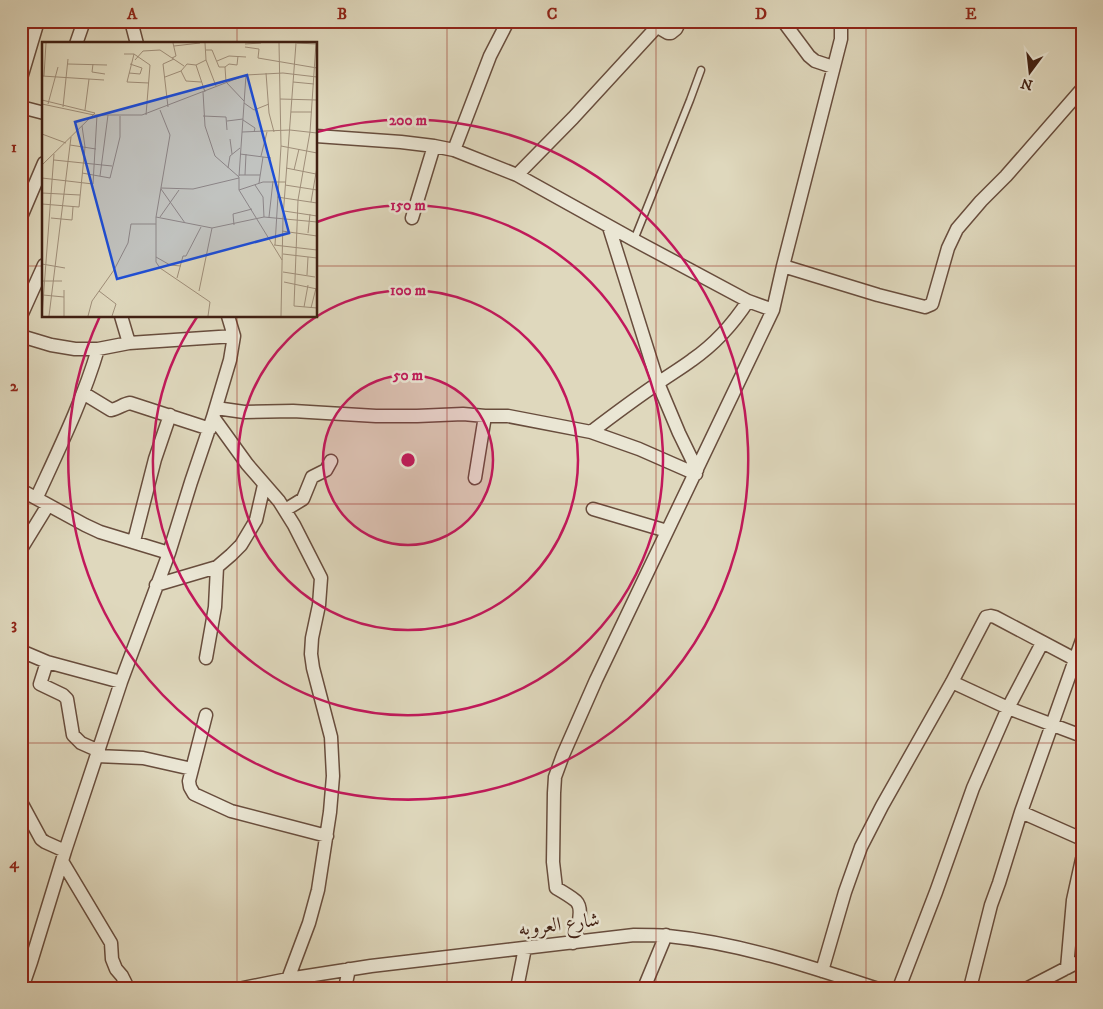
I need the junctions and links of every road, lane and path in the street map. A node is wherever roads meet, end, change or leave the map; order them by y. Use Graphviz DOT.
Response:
graph roads {
  1 [pos="84,21"];
  2 [pos="131,21"];
  3 [pos="508,21"];
  4 [pos="680,21"];
  5 [pos="784,21"];
  6 [pos="841,21"];
  7 [pos="34,23"];
  8 [pos="77,42"];
  9 [pos="137,42"];
  10 [pos="834,68"];
  11 [pos="701,70"];
  12 [pos="21,78"];
  13 [pos="1082,89"];
  14 [pos="21,107"];
  15 [pos="42,112"];
  16 [pos="318,140"];
  17 [pos="434,146"];
  18 [pos="454,150"];
  19 [pos="42,168"];
  20 [pos="517,175"];
  21 [pos="21,217"];
  22 [pos="412,218"];
  23 [pos="609,227"];
  24 [pos="634,240"];
  25 [pos="783,266"];
  26 [pos="42,269"];
  27 [pos="748,301"];
  28 [pos="773,310"];
  29 [pos="21,316"];
  30 [pos="122,318"];
  31 [pos="229,318"];
  32 [pos="21,336"];
  33 [pos="234,336"];
  34 [pos="129,343"];
  35 [pos="98,349"];
  36 [pos="658,383"];
  37 [pos="83,393"];
  38 [pos="170,415"];
  39 [pos="484,416"];
  40 [pos="213,418"];
  41 [pos="591,432"];
  42 [pos="331,461"];
  43 [pos="696,472"];
  44 [pos="475,478"];
  45 [pos="264,485"];
  46 [pos="21,490"];
  47 [pos="36,497"];
  48 [pos="48,505"];
  49 [pos="593,508"];
  50 [pos="284,510"];
  51 [pos="668,531"];
  52 [pos="134,541"];
  53 [pos="21,550"];
  54 [pos="169,553"];
  55 [pos="217,567"];
  56 [pos="156,585"];
  57 [pos="1082,640"];
  58 [pos="1042,643"];
  59 [pos="21,651"];
  60 [pos="206,658"];
  61 [pos="1078,661"];
  62 [pos="47,662"];
  63 [pos="121,682"];
  64 [pos="952,682"];
  65 [pos="1008,708"];
  66 [pos="206,715"];
  67 [pos="1052,725"];
  68 [pos="1082,736"];
  69 [pos="98,753"];
  70 [pos="192,769"];
  71 [pos="21,802"];
  72 [pos="1021,812"];
  73 [pos="327,836"];
  74 [pos="1082,839"];
  75 [pos="63,856"];
  76 [pos="1082,859"];
  77 [pos="666,935"];
  78 [pos="573,943"];
  79 [pos="525,948"];
  80 [pos="1082,960"];
  81 [pos="1067,968"];
  82 [pos="349,969"];
  83 [pos="822,971"];
  84 [pos="282,982"];
  85 [pos="22,988"];
  86 [pos="128,988"];
  87 [pos="243,988"];
  88 [pos="344,988"];
  89 [pos="517,988"];
  90 [pos="644,988"];
  91 [pos="875,988"];
  92 [pos="899,988"];
  93 [pos="970,988"];
  94 [pos="1029,988"];
  1 -- 8 [label="street"];
  2 -- 9 [label="street"];
  3 -- 18 [label="street"];
  4 -- 20 [label="street"];
  5 -- 10 [label="street"];
  6 -- 10 [label="street"];
  7 -- 12 [label="street"];
  10 -- 25 [label="street"];
  11 -- 24 [label="lane"];
  13 -- 25 [label="street"];
  14 -- 15 [label="street"];
  16 -- 17 [label="street"];
  17 -- 18 [label="street"];
  17 -- 22 [label="street"];
  18 -- 20 [label="street"];
  19 -- 21 [label="street"];
  20 -- 23 [label="street"];
  23 -- 24 [label="street"];
  23 -- 36 [label="street"];
  24 -- 27 [label="street"];
  25 -- 28 [label="street"];
  26 -- 29 [label="street"];
  27 -- 28 [label="street"];
  27 -- 36 [label="street"];
  28 -- 43 [label="street"];
  30 -- 34 [label="street"];
  31 -- 33 [label="street"];
  32 -- 35 [label="street"];
  33 -- 34 [label="street"];
  33 -- 40 [label="street"];
  34 -- 35 [label="street"];
  35 -- 37 [label="street"];
  36 -- 41 [label="street"];
  36 -- 43 [label="street"];
  37 -- 38 [label="street"];
  37 -- 47 [label="street"];
  38 -- 40 [label="street"];
  38 -- 52 [label="street"];
  39 -- 40 [label="street"];
  39 -- 41 [label="street"];
  39 -- 44 [label="street"];
  40 -- 45 [label="street"];
  40 -- 54 [label="street"];
  41 -- 43 [label="street"];
  42 -- 50 [label="street"];
  43 -- 51 [label="street"];
  45 -- 50 [label="street"];
  45 -- 55 [label="street"];
  46 -- 47 [label="street"];
  47 -- 48 [label="street"];
  48 -- 52 [label="street"];
  48 -- 53 [label="street"];
  49 -- 51 [label="street"];
  50 -- 73 [label="street"];
  51 -- 78 [label="street"];
  52 -- 54 [label="street"];
  54 -- 56 [label="street"];
  55 -- 56 [label="street"];
  55 -- 60 [label="street"];
  56 -- 63 [label="street"];
  57 -- 61 [label="street"];
  58 -- 61 [label="street"];
  58 -- 64 [label="street"];
  58 -- 65 [label="street"];
  59 -- 62 [label="street"];
  61 -- 67 [label="street"];
  62 -- 63 [label="street"];
  62 -- 69 [label="street"];
  63 -- 69 [label="street"];
  64 -- 65 [label="street"];
  64 -- 83 [label="street"];
  65 -- 67 [label="street"];
  65 -- 92 [label="street"];
  66 -- 70 [label="street"];
  67 -- 68 [label="street"];
  67 -- 72 [label="street"];
  69 -- 70 [label="street"];
  69 -- 75 [label="street"];
  70 -- 73 [label="street"];
  71 -- 75 [label="street"];
  72 -- 74 [label="street"];
  72 -- 93 [label="street"];
  73 -- 84 [label="street"];
  75 -- 85 [label="street"];
  75 -- 86 [label="street"];
  76 -- 81 [label="street"];
  77 -- 78 [label="street, شارع العروبه"];
  77 -- 83 [label="street, شارع العروبه"];
  77 -- 90 [label="street"];
  78 -- 79 [label="street, شارع العروبه"];
  79 -- 82 [label="street, شارع العروبه"];
  79 -- 89 [label="street"];
  80 -- 81 [label="street"];
  81 -- 94 [label="street"];
  82 -- 84 [label="street, شارع العروبه"];
  82 -- 88 [label="street"];
  83 -- 91 [label="street, شارع العروبه"];
  84 -- 87 [label="street, شارع العروبه"];
}
